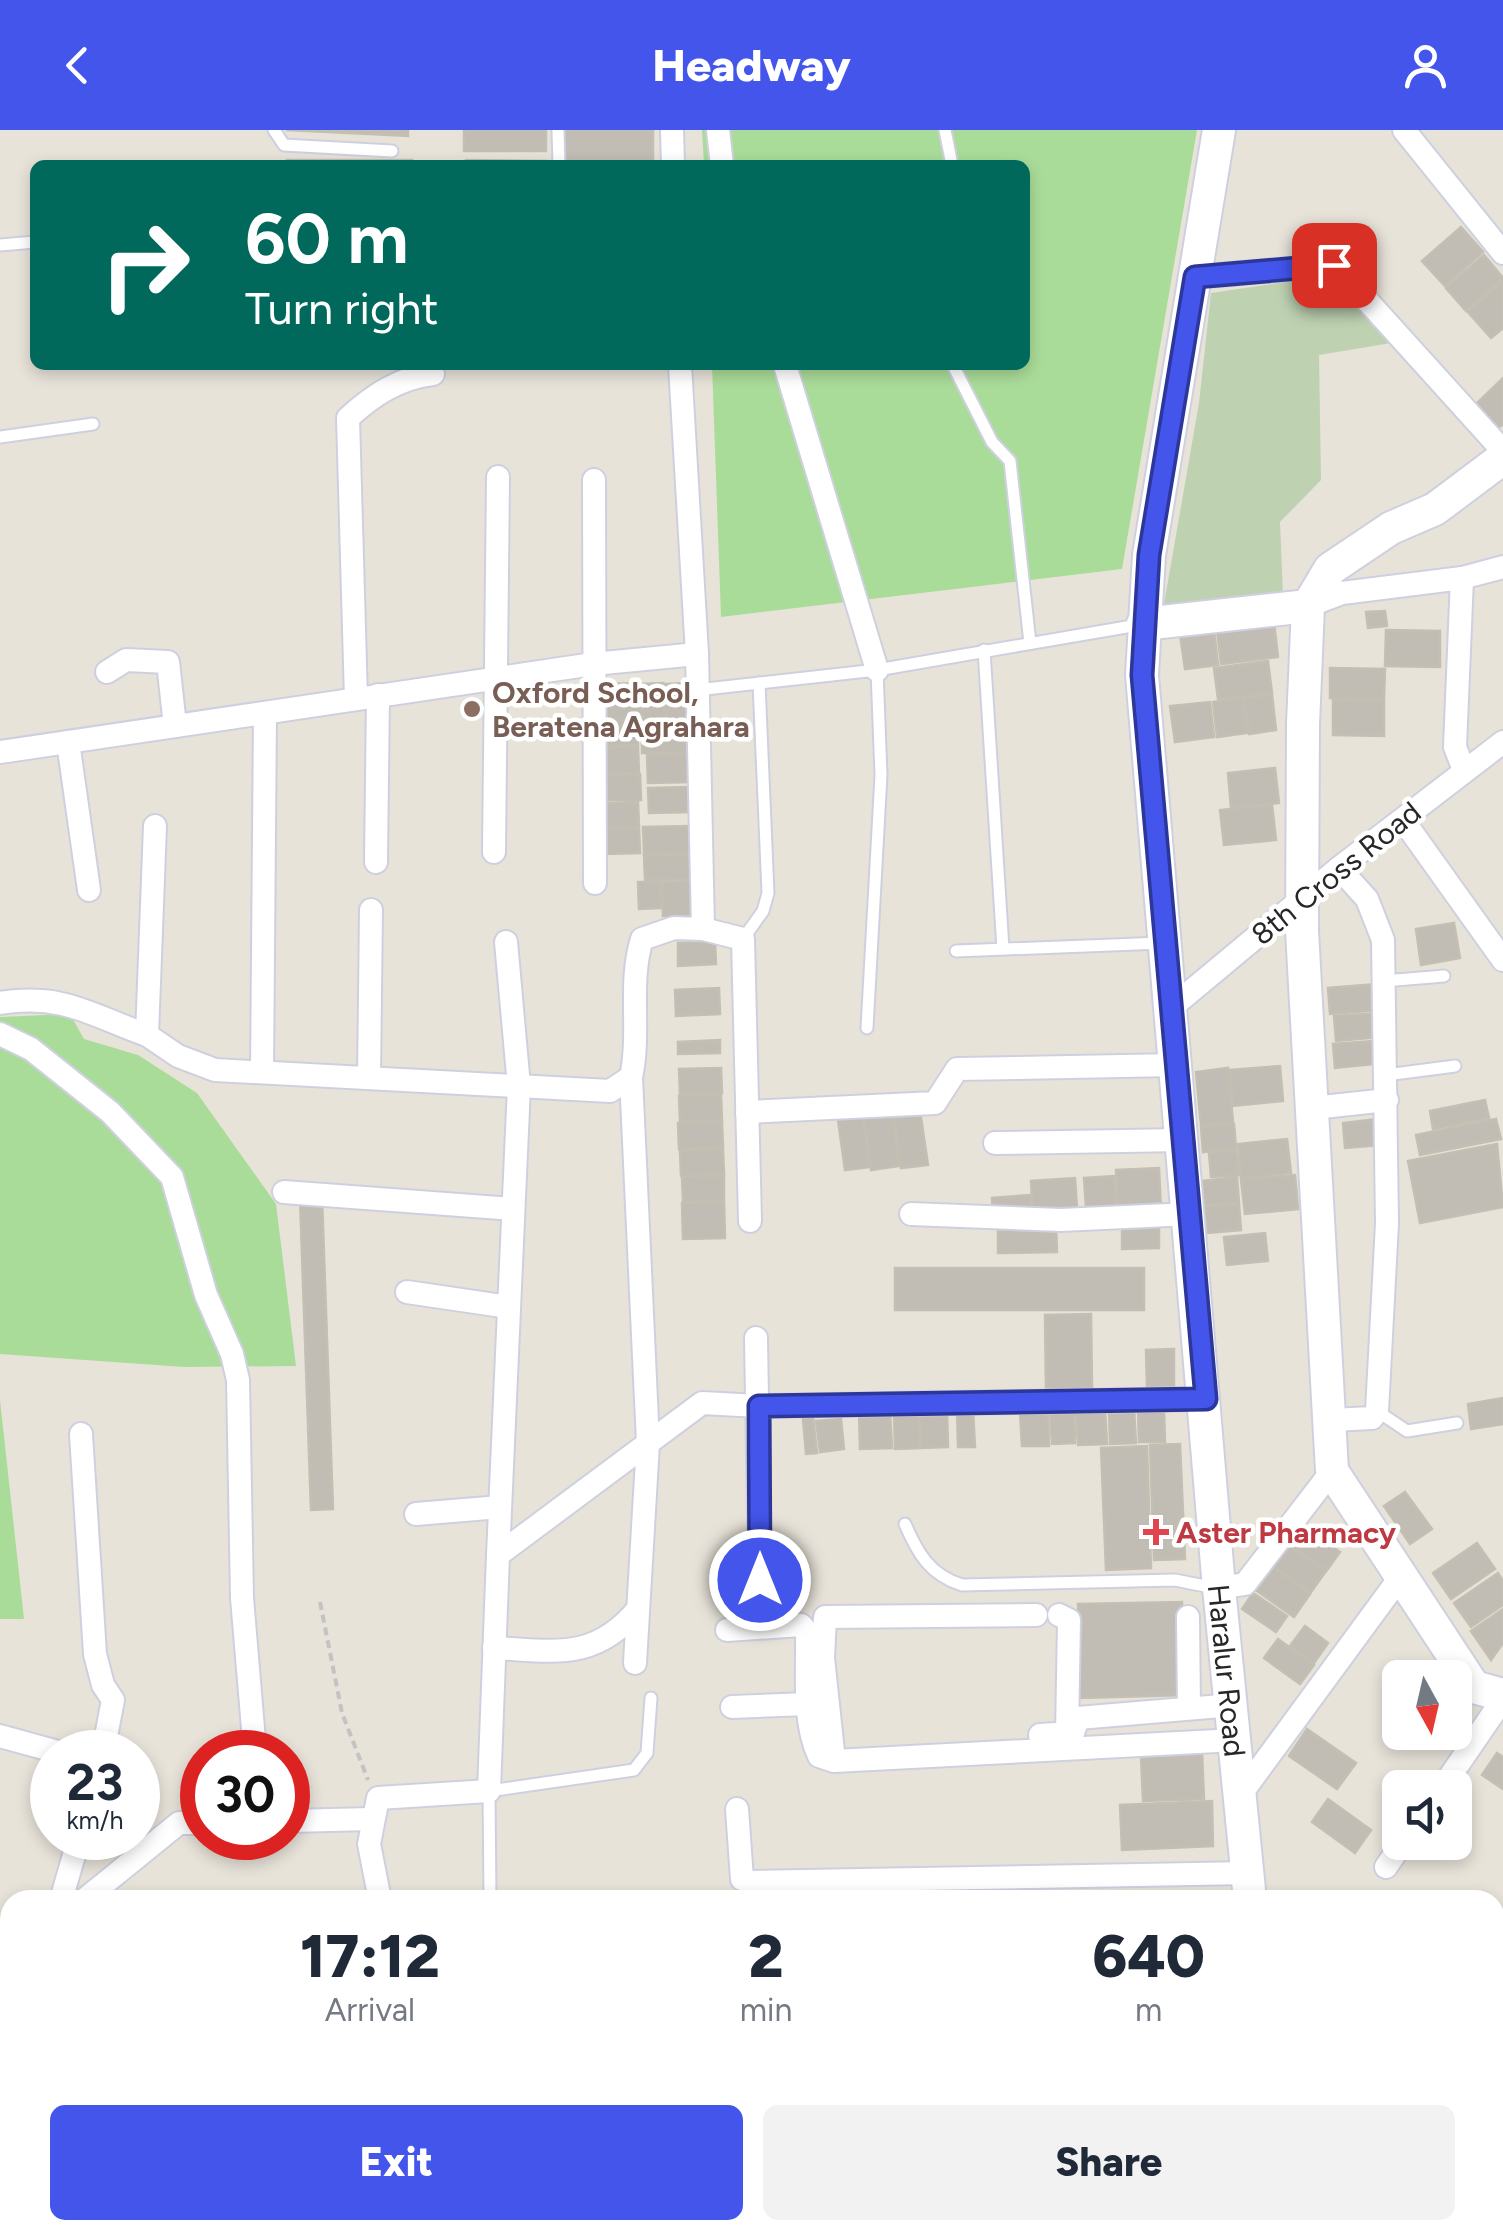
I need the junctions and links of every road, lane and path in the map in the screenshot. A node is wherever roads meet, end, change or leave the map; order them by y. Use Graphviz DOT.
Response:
graph roads {
  1 [pos="274,130"];
  2 [pos="558,130"];
  3 [pos="672,130"];
  4 [pos="718,130"];
  5 [pos="945,130"];
  6 [pos="1219,130"];
  7 [pos="1404,130"];
  8 [pos="392,151"];
  9 [pos="558,160"];
  10 [pos="673,160"];
  11 [pos="721,160"];
  12 [pos="951,160"];
  13 [pos="30,242"];
  14 [pos="0,245"];
  15 [pos="1503,252"];
  16 [pos="1195,277"];
  17 [pos="680,370"];
  18 [pos="787,370"];
  19 [pos="955,370"];
  20 [pos="433,374"];
  21 [pos="93,424"];
  22 [pos="0,437"];
  23 [pos="1503,454"];
  24 [pos="498,477"];
  25 [pos="594,480"];
  26 [pos="1503,567"];
  27 [pos="1462,578"];
  28 [pos="1308,606"];
  29 [pos="1143,624"];
  30 [pos="1030,642"];
  31 [pos="984,650"];
  32 [pos="697,654"];
  33 [pos="593,664"];
  34 [pos="877,670"];
  35 [pos="107,672"];
  36 [pos="497,678"];
  37 [pos="760,683"];
  38 [pos="696,690"];
  39 [pos="367,697"];
  40 [pos="265,713"];
  41 [pos="174,726"];
  42 [pos="68,742"];
  43 [pos="1503,742"];
  44 [pos="0,752"];
  45 [pos="1464,770"];
  46 [pos="1403,820"];
  47 [pos="155,826"];
  48 [pos="494,852"];
  49 [pos="376,862"];
  50 [pos="1338,868"];
  51 [pos="595,883"];
  52 [pos="89,890"];
  53 [pos="1302,900"];
  54 [pos="371,910"];
  55 [pos="703,929"];
  56 [pos="743,939"];
  57 [pos="506,942"];
  58 [pos="1166,943"];
  59 [pos="1004,949"];
  60 [pos="956,951"];
  61 [pos="1503,960"];
  62 [pos="1444,976"];
  63 [pos="1384,981"];
  64 [pos="0,1003"];
  65 [pos="1172,1007"];
  66 [pos="867,1028"];
  67 [pos="0,1034"];
  68 [pos="147,1035"];
  69 [pos="1176,1064"];
  70 [pos="1454,1066"];
  71 [pos="262,1072"];
  72 [pos="1386,1076"];
  73 [pos="369,1077"];
  74 [pos="631,1077"];
  75 [pos="519,1086"];
  76 [pos="1387,1100"];
  77 [pos="1313,1108"];
  78 [pos="747,1112"];
  79 [pos="1183,1140"];
  80 [pos="995,1143"];
  81 [pos="284,1192"];
  82 [pos="513,1209"];
  83 [pos="912,1214"];
  84 [pos="1190,1214"];
  85 [pos="750,1221"];
  86 [pos="407,1292"];
  87 [pos="509,1307"];
  88 [pos="756,1338"];
  89 [pos="1206,1399"];
  90 [pos="759,1406"];
  91 [pos="1377,1411"];
  92 [pos="1331,1420"];
  93 [pos="1457,1424"];
  94 [pos="81,1434"];
  95 [pos="648,1443"];
  96 [pos="1332,1471"];
  97 [pos="500,1507"];
  98 [pos="416,1514"];
  99 [pos="905,1524"];
  100 [pos="498,1555"];
  101 [pos="1401,1576"];
  102 [pos="760,1580"];
  103 [pos="1219,1588"];
  104 [pos="320,1602"];
  105 [pos="638,1609"];
  106 [pos="1188,1617"];
  107 [pos="726,1630"];
  108 [pos="494,1648"];
  109 [pos="1228,1654"];
  110 [pos="1188,1658"];
  111 [pos="635,1663"];
  112 [pos="1503,1697"];
  113 [pos="651,1698"];
  114 [pos="808,1704"];
  115 [pos="1233,1705"];
  116 [pos="732,1707"];
  117 [pos="1190,1708"];
  118 [pos="107,1730"];
  119 [pos="253,1730"];
  120 [pos="1067,1734"];
  121 [pos="0,1736"];
  122 [pos="1236,1740"];
  123 [pos="30,1744"];
  124 [pos="833,1755"];
  125 [pos="357,1758"];
  126 [pos="1454,1770"];
  127 [pos="489,1792"];
  128 [pos="1241,1794"];
  129 [pos="737,1809"];
  130 [pos="371,1820"];
  131 [pos="310,1821"];
  132 [pos="180,1823"];
  133 [pos="73,1860"];
  134 [pos="1390,1860"];
  135 [pos="1386,1866"];
  136 [pos="1249,1886"];
  137 [pos="64,1890"];
  138 [pos="96,1890"];
  139 [pos="378,1890"];
  140 [pos="490,1890"];
  1 -- 8 [label="lane"];
  2 -- 9 [label="lane"];
  3 -- 10 [label="street"];
  4 -- 11 [label="street"];
  5 -- 12 [label="lane"];
  6 -- 16 [label="street, Haralur Road"];
  7 -- 15 [label="street"];
  13 -- 14 [label="lane"];
  16 -- 23 [label="street"];
  16 -- 29 [label="street, Haralur Road"];
  17 -- 32 [label="street"];
  18 -- 34 [label="street"];
  19 -- 30 [label="lane"];
  20 -- 39 [label="street"];
  21 -- 22 [label="lane"];
  23 -- 28 [label="street"];
  24 -- 36 [label="street"];
  25 -- 33 [label="street"];
  26 -- 27 [label="street"];
  27 -- 28 [label="street"];
  27 -- 45 [label="street"];
  28 -- 29 [label="street"];
  28 -- 53 [label="street"];
  29 -- 30 [label="lane"];
  29 -- 58 [label="street, Haralur Road"];
  30 -- 31 [label="lane"];
  31 -- 34 [label="lane"];
  31 -- 59 [label="lane"];
  32 -- 33 [label="street"];
  32 -- 38 [label="street"];
  33 -- 36 [label="street"];
  33 -- 51 [label="street"];
  34 -- 37 [label="lane"];
  34 -- 66 [label="lane"];
  35 -- 41 [label="street"];
  36 -- 39 [label="street"];
  36 -- 48 [label="street"];
  37 -- 38 [label="lane"];
  37 -- 56 [label="lane"];
  38 -- 55 [label="street"];
  39 -- 40 [label="street"];
  39 -- 49 [label="street"];
  40 -- 41 [label="street"];
  40 -- 71 [label="street"];
  41 -- 42 [label="street"];
  42 -- 44 [label="street"];
  42 -- 52 [label="street"];
  43 -- 45 [label="street, 8th Cross Road"];
  45 -- 46 [label="street, 8th Cross Road"];
  46 -- 50 [label="street, 8th Cross Road"];
  46 -- 61 [label="street"];
  47 -- 68 [label="street"];
  50 -- 53 [label="street, 8th Cross Road"];
  50 -- 63 [label="street"];
  53 -- 65 [label="street, 8th Cross Road"];
  53 -- 77 [label="street"];
  54 -- 73 [label="street"];
  55 -- 56 [label="street"];
  55 -- 74 [label="street"];
  56 -- 78 [label="street"];
  57 -- 75 [label="street"];
  58 -- 59 [label="lane"];
  58 -- 65 [label="street, Haralur Road"];
  59 -- 60 [label="lane"];
  62 -- 63 [label="lane"];
  63 -- 72 [label="street"];
  64 -- 68 [label="street"];
  65 -- 69 [label="street, Haralur Road"];
  67 -- 119 [label="street"];
  68 -- 71 [label="street"];
  69 -- 78 [label="street"];
  69 -- 79 [label="street, Haralur Road"];
  70 -- 72 [label="lane"];
  71 -- 73 [label="street"];
  72 -- 76 [label="street"];
  73 -- 75 [label="street"];
  74 -- 75 [label="street"];
  74 -- 95 [label="street"];
  75 -- 82 [label="street"];
  76 -- 77 [label="street"];
  76 -- 91 [label="street"];
  77 -- 92 [label="street"];
  78 -- 85 [label="street"];
  79 -- 80 [label="street"];
  79 -- 84 [label="street, Haralur Road"];
  81 -- 82 [label="street"];
  82 -- 87 [label="street"];
  83 -- 84 [label="street"];
  84 -- 89 [label="street, Haralur Road"];
  86 -- 87 [label="street"];
  87 -- 97 [label="street"];
  88 -- 90 [label="street"];
  89 -- 90 [label="street"];
  89 -- 103 [label="street, Haralur Road"];
  90 -- 95 [label="street"];
  90 -- 102 [label="street"];
  91 -- 92 [label="street"];
  91 -- 93 [label="lane"];
  92 -- 96 [label="street"];
  94 -- 118 [label="street"];
  95 -- 100 [label="street"];
  95 -- 105 [label="street"];
  96 -- 101 [label="street"];
  96 -- 103 [label="street"];
  97 -- 98 [label="street"];
  97 -- 100 [label="street"];
  99 -- 103 [label="lane"];
  100 -- 108 [label="street"];
  101 -- 112 [label="street"];
  101 -- 128 [label="street"];
  103 -- 109 [label="street, Haralur Road"];
  104 -- 125 [label="path"];
  105 -- 108 [label="street"];
  105 -- 111 [label="street"];
  106 -- 110 [label="street"];
  107 -- 114 [label="street"];
  108 -- 127 [label="street"];
  109 -- 110 [label="street"];
  109 -- 115 [label="street, Haralur Road"];
  110 -- 117 [label="street"];
  112 -- 126 [label="street"];
  113 -- 127 [label="lane"];
  114 -- 116 [label="street"];
  114 -- 124 [label="street"];
  115 -- 117 [label="street"];
  115 -- 122 [label="street, Haralur Road"];
  117 -- 120 [label="street"];
  120 -- 124 [label="street"];
  120 -- 124 [label="street"];
  121 -- 123 [label="street"];
  122 -- 124 [label="street"];
  122 -- 128 [label="street, Haralur Road"];
  127 -- 130 [label="street"];
  127 -- 140 [label="lane"];
  128 -- 136 [label="street, Haralur Road"];
  129 -- 136 [label="street"];
  130 -- 131 [label="street"];
  130 -- 139 [label="street"];
  132 -- 138 [label="street"];
  133 -- 137 [label="street"];
  134 -- 135 [label="street"];
}
